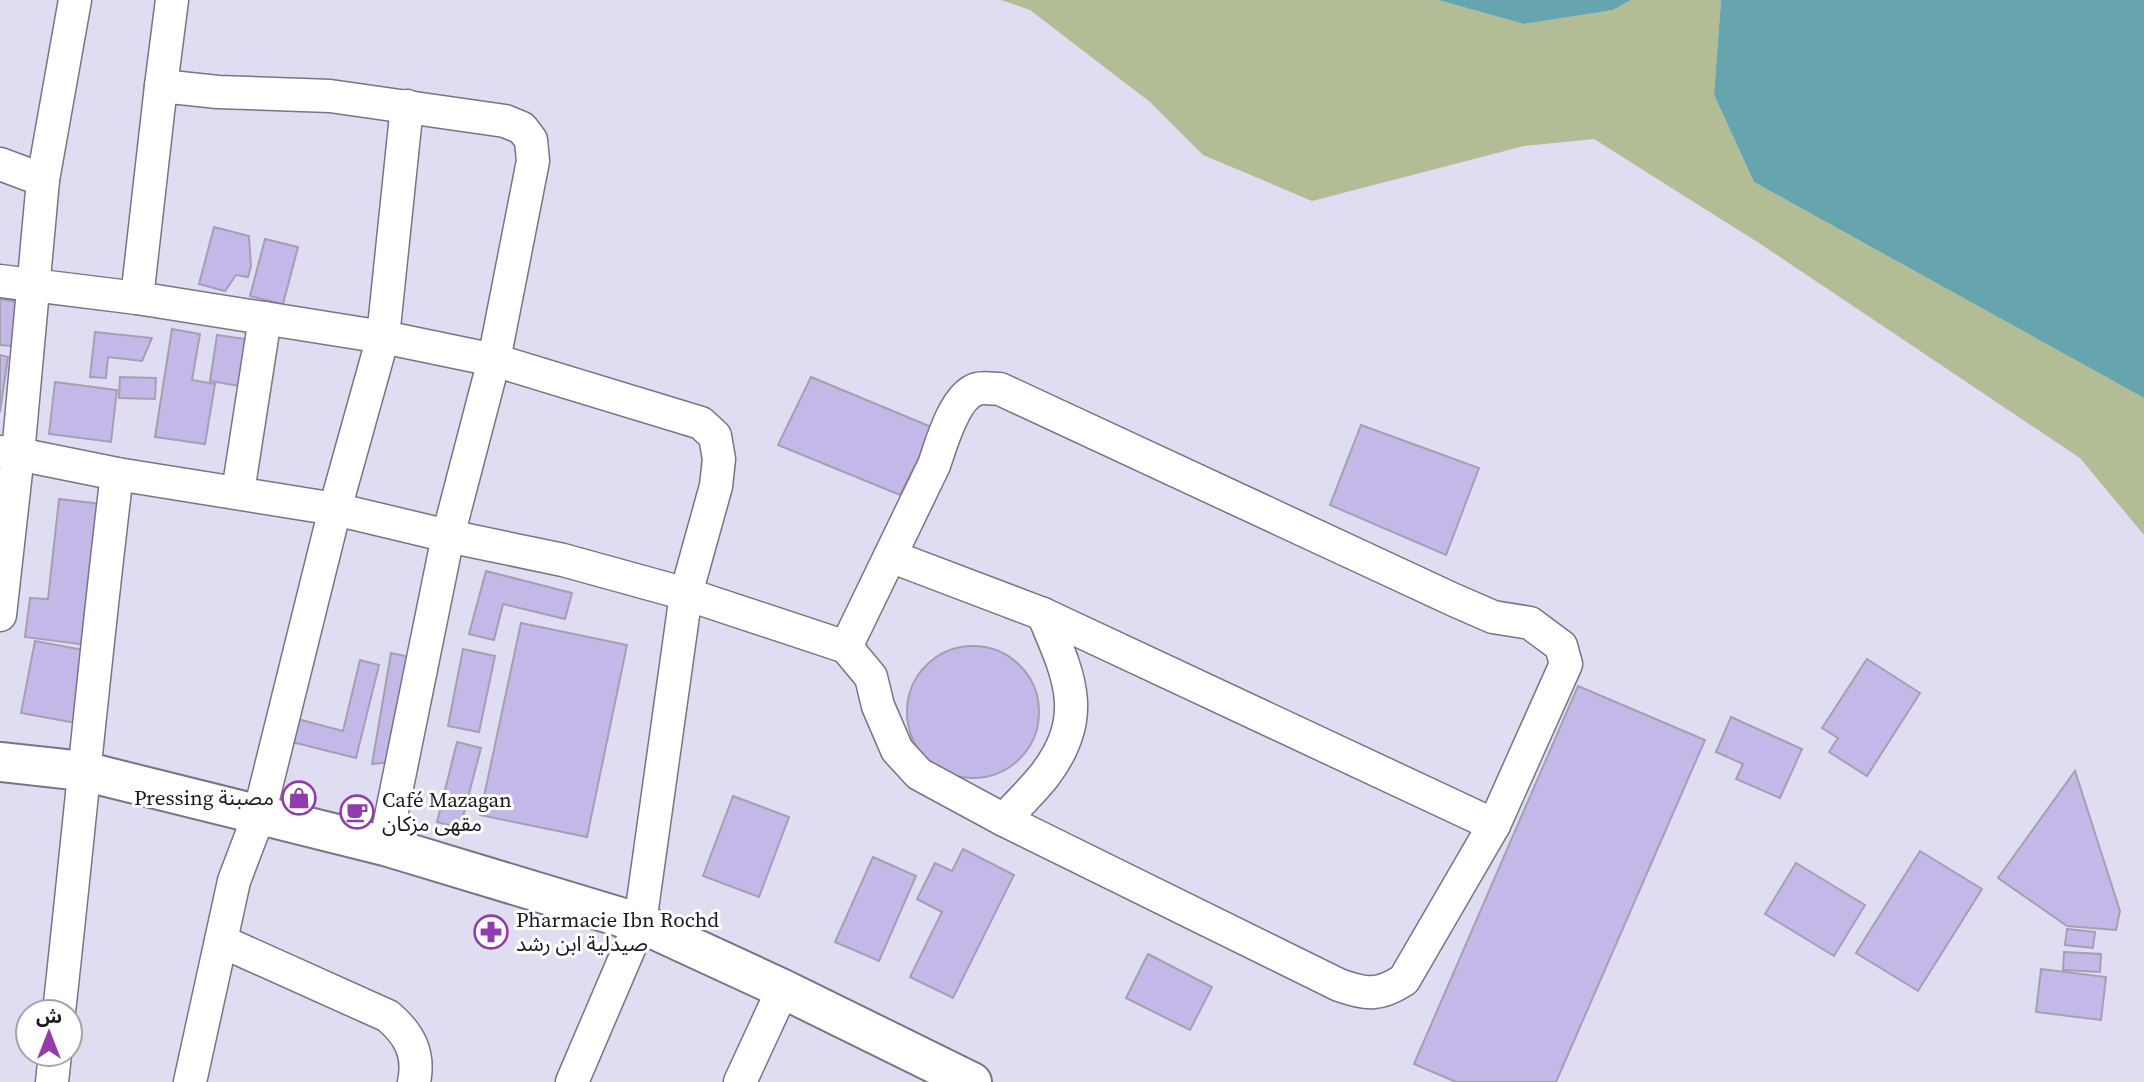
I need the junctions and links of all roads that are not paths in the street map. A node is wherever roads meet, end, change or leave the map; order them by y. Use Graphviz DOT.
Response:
graph roads {
  1 [pos="75,0"];
  2 [pos="172,0"];
  3 [pos="160,86"];
  4 [pos="407,106"];
  5 [pos="0,163"];
  6 [pos="43,180"];
  7 [pos="0,281"];
  8 [pos="35,286"];
  9 [pos="137,298"];
  10 [pos="265,318"];
  11 [pos="383,337"];
  12 [pos="494,360"];
  13 [pos="9,453"];
  14 [pos="117,474"];
  15 [pos="239,492"];
  16 [pos="335,509"];
  17 [pos="448,537"];
  18 [pos="890,556"];
  19 [pos="686,594"];
  20 [pos="1042,614"];
  21 [pos="0,615"];
  22 [pos="846,647"];
  23 [pos="0,762"];
  24 [pos="83,771"];
  25 [pos="259,815"];
  26 [pos="1004,820"];
  27 [pos="1494,825"];
  28 [pos="386,846"];
  29 [pos="639,923"];
  30 [pos="221,941"];
  31 [pos="783,989"];
  32 [pos="61,998"];
  33 [pos="190,1082"];
  34 [pos="414,1082"];
  35 [pos="572,1082"];
  36 [pos="740,1082"];
  37 [pos="972,1082"];
  1 -- 6 [label="street"];
  2 -- 3 [label="street"];
  3 -- 4 [label="street"];
  3 -- 9 [label="street"];
  4 -- 11 [label="street"];
  4 -- 12 [label="street"];
  5 -- 6 [label="street"];
  6 -- 8 [label="street"];
  7 -- 8 [label="street"];
  8 -- 9 [label="street"];
  8 -- 13 [label="street"];
  9 -- 10 [label="street"];
  10 -- 11 [label="street"];
  10 -- 15 [label="street"];
  11 -- 12 [label="street"];
  11 -- 16 [label="street"];
  12 -- 17 [label="street"];
  12 -- 19 [label="street"];
  13 -- 14 [label="street"];
  13 -- 21 [label="street"];
  14 -- 15 [label="street"];
  14 -- 24 [label="street"];
  15 -- 16 [label="street"];
  16 -- 17 [label="street"];
  16 -- 25 [label="street"];
  17 -- 19 [label="street"];
  17 -- 28 [label="street"];
  18 -- 20 [label="street"];
  18 -- 22 [label="street"];
  18 -- 27 [label="street"];
  19 -- 22 [label="street"];
  19 -- 29 [label="street"];
  20 -- 26 [label="street"];
  20 -- 27 [label="street"];
  22 -- 26 [label="street"];
  23 -- 24 [label="main road"];
  24 -- 25 [label="main road"];
  24 -- 32 [label="street"];
  25 -- 28 [label="main road"];
  25 -- 30 [label="street"];
  26 -- 27 [label="street"];
  28 -- 29 [label="main road"];
  29 -- 31 [label="main road"];
  29 -- 35 [label="street"];
  30 -- 33 [label="street"];
  30 -- 34 [label="street"];
  31 -- 36 [label="street"];
  31 -- 37 [label="main road"];
}
